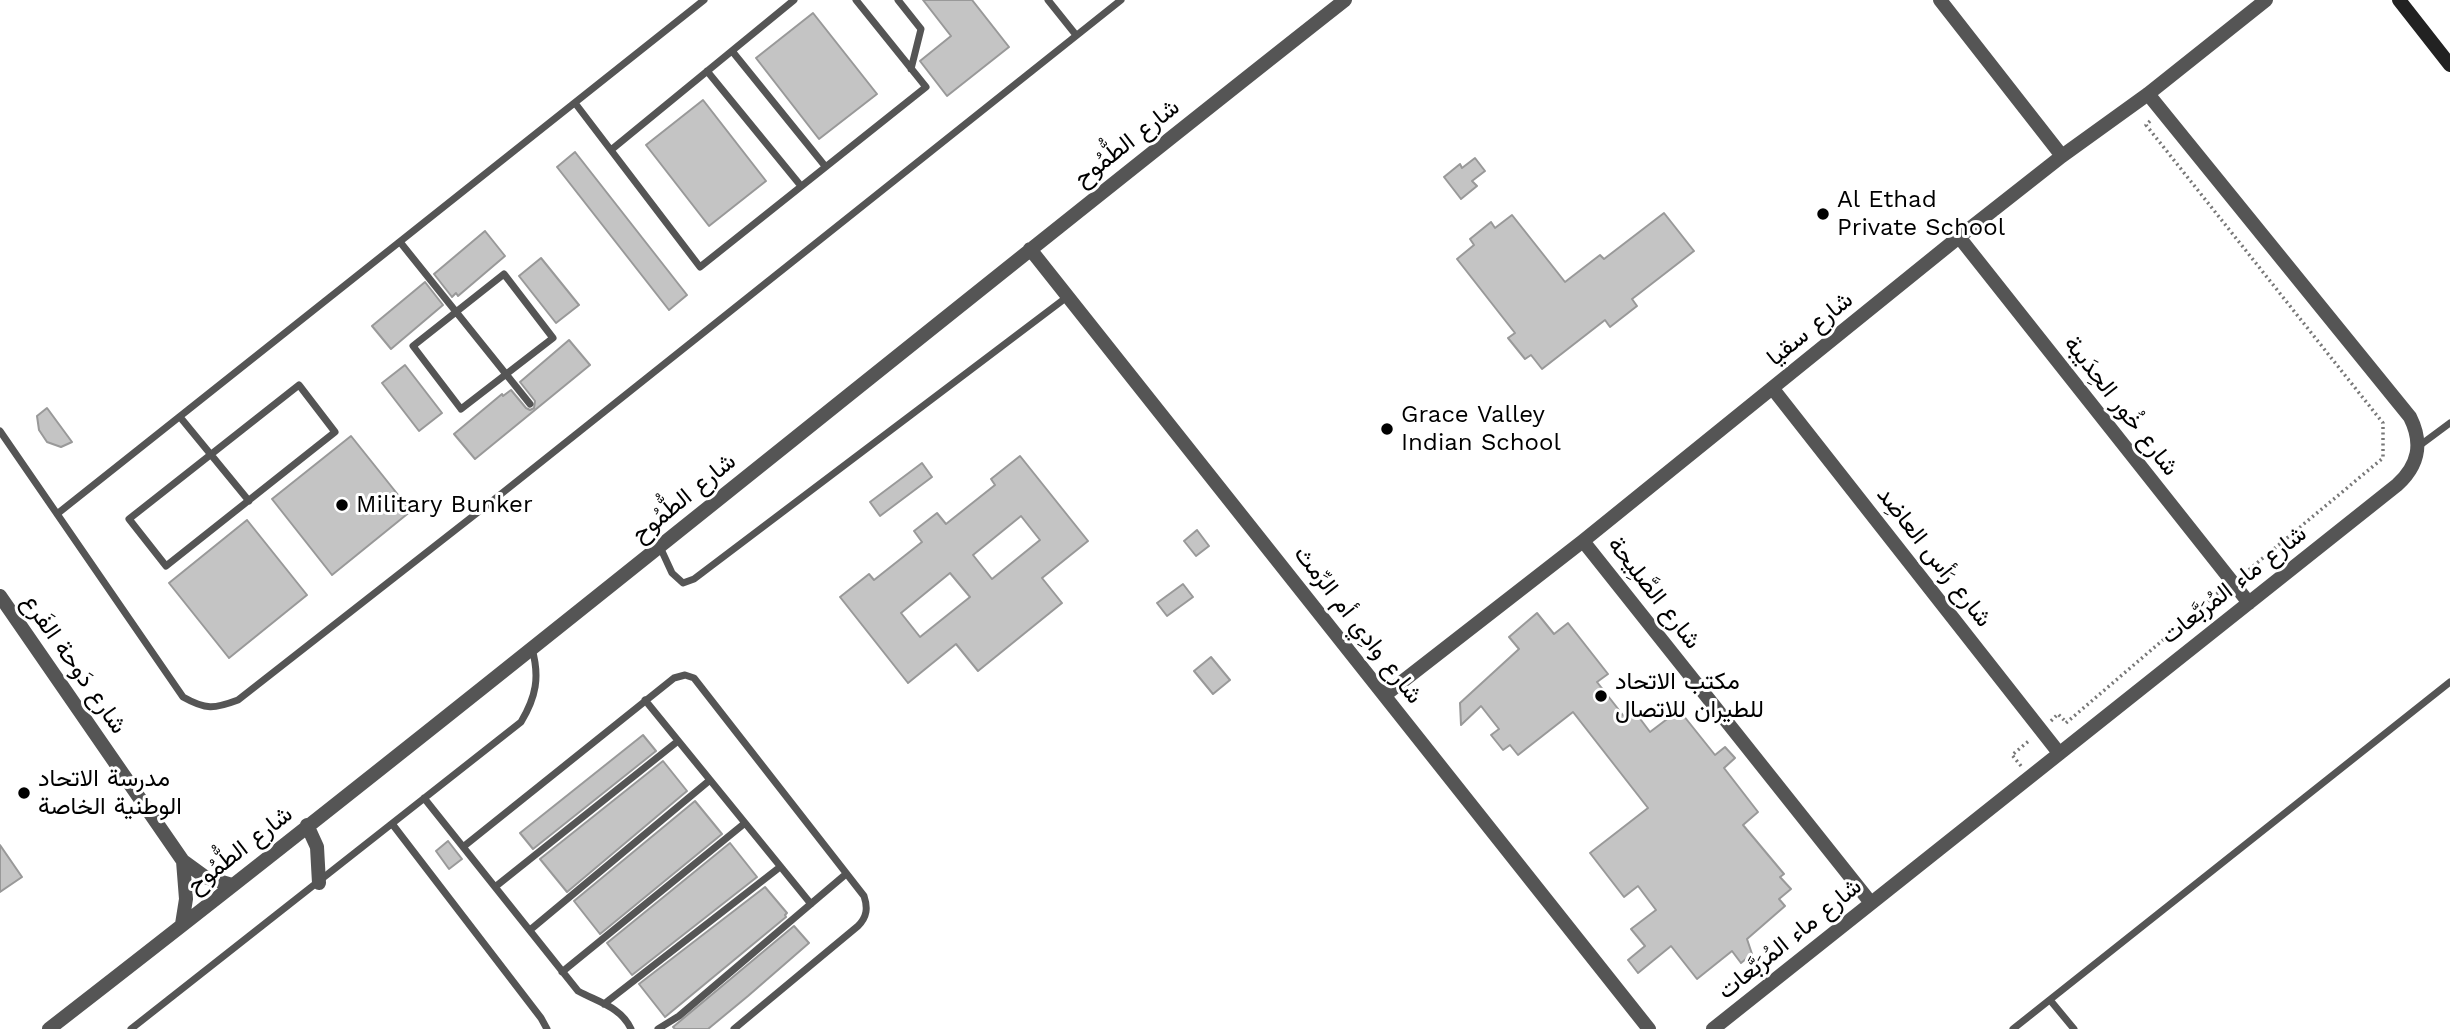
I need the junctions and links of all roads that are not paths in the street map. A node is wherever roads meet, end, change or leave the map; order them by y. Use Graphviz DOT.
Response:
graph roads {
  1 [pos="704,0"];
  2 [pos="794,0"];
  3 [pos="856,0"];
  4 [pos="898,0"];
  5 [pos="1048,0"];
  6 [pos="1121,0"];
  7 [pos="1345,0"];
  8 [pos="1940,0"];
  9 [pos="2266,0"];
  10 [pos="2399,0"];
  11 [pos="1076,35"];
  12 [pos="732,51"];
  13 [pos="2450,65"];
  14 [pos="911,69"];
  15 [pos="707,71"];
  16 [pos="2148,94"];
  17 [pos="575,103"];
  18 [pos="611,150"];
  19 [pos="2063,156"];
  20 [pos="825,166"];
  21 [pos="801,186"];
  22 [pos="1959,237"];
  23 [pos="400,242"];
  24 [pos="1030,249"];
  25 [pos="1067,298"];
  26 [pos="455,312"];
  27 [pos="506,375"];
  28 [pos="1773,389"];
  29 [pos="530,404"];
  30 [pos="180,417"];
  31 [pos="2450,423"];
  32 [pos="0,431"];
  33 [pos="2418,446"];
  34 [pos="211,454"];
  35 [pos="249,501"];
  36 [pos="57,514"];
  37 [pos="1583,541"];
  38 [pos="660,546"];
  39 [pos="0,596"];
  40 [pos="2249,603"];
  41 [pos="531,647"];
  42 [pos="2450,682"];
  43 [pos="1385,695"];
  44 [pos="646,700"];
  45 [pos="678,741"];
  46 [pos="2059,753"];
  47 [pos="710,780"];
  48 [pos="424,798"];
  49 [pos="745,823"];
  50 [pos="307,825"];
  51 [pos="393,825"];
  52 [pos="463,847"];
  53 [pos="183,861"];
  54 [pos="780,867"];
  55 [pos="846,873"];
  56 [pos="319,883"];
  57 [pos="232,885"];
  58 [pos="495,887"];
  59 [pos="811,904"];
  60 [pos="1871,904"];
  61 [pos="182,924"];
  62 [pos="530,929"];
  63 [pos="562,971"];
  64 [pos="2050,1000"];
  65 [pos="604,1003"];
  66 [pos="49,1029"];
  67 [pos="131,1029"];
  68 [pos="547,1029"];
  69 [pos="631,1029"];
  70 [pos="658,1029"];
  71 [pos="734,1029"];
  72 [pos="1649,1029"];
  73 [pos="1713,1029"];
  74 [pos="2013,1029"];
  75 [pos="2074,1029"];
  1 -- 17 [label="lane"];
  2 -- 12 [label="lane"];
  3 -- 14 [label="lane"];
  4 -- 14 [label="lane"];
  5 -- 11 [label="lane"];
  6 -- 11 [label="lane"];
  7 -- 24 [label="street, شارع الطُّمُوح"];
  8 -- 19 [label="street"];
  9 -- 16 [label="street, شارع سقيا"];
  10 -- 13 [label="street"];
  11 -- 36 [label="lane"];
  12 -- 15 [label="lane"];
  12 -- 20 [label="lane"];
  14 -- 20 [label="lane"];
  15 -- 18 [label="lane"];
  15 -- 21 [label="lane"];
  16 -- 19 [label="street, شارع سقيا"];
  16 -- 33 [label="street"];
  17 -- 18 [label="lane"];
  17 -- 23 [label="lane"];
  18 -- 21 [label="lane"];
  19 -- 22 [label="street, شارع سقيا"];
  20 -- 21 [label="lane"];
  22 -- 28 [label="street, شارع سقيا"];
  22 -- 40 [label="street, شارع خُور الحِدَيبة"];
  23 -- 26 [label="lane"];
  23 -- 30 [label="lane"];
  24 -- 25 [label="street, شارع وادِي أم الرِّمث"];
  24 -- 38 [label="street, شارع الطُّمُوح"];
  25 -- 38 [label="lane"];
  25 -- 43 [label="street, شارع وادِي أم الرِّمث"];
  26 -- 27 [label="lane"];
  26 -- 27 [label="lane"];
  26 -- 27 [label="lane"];
  27 -- 29 [label="lane"];
  28 -- 37 [label="street, شارع سقيا"];
  28 -- 46 [label="street, شارع رَأس العاضِد"];
  30 -- 34 [label="lane"];
  30 -- 36 [label="lane"];
  31 -- 33 [label="lane"];
  32 -- 36 [label="lane"];
  33 -- 40 [label="street, شارع ماء المُرَبَّعات"];
  34 -- 35 [label="lane"];
  34 -- 35 [label="lane"];
  34 -- 35 [label="lane"];
  37 -- 43 [label="street, شارع سقيا"];
  37 -- 60 [label="street, شارع الصَّلِيحة"];
  38 -- 41 [label="street, شارع الطُّمُوح"];
  39 -- 53 [label="street, شارع دَوحة الفَرع"];
  40 -- 46 [label="street, شارع ماء المُرَبَّعات"];
  41 -- 48 [label="lane"];
  41 -- 50 [label="street, شارع الطُّمُوح"];
  42 -- 64 [label="lane"];
  43 -- 72 [label="street, شارع وادِي أم الرِّمث"];
  44 -- 45 [label="lane"];
  44 -- 52 [label="lane"];
  44 -- 55 [label="lane"];
  45 -- 47 [label="lane"];
  45 -- 58 [label="lane"];
  46 -- 60 [label="street, شارع ماء المُرَبَّعات"];
  47 -- 49 [label="lane"];
  47 -- 62 [label="lane"];
  48 -- 51 [label="lane"];
  48 -- 52 [label="lane"];
  49 -- 54 [label="lane"];
  49 -- 63 [label="lane"];
  50 -- 56 [label="street"];
  50 -- 57 [label="street, شارع الطُّمُوح"];
  51 -- 56 [label="lane"];
  51 -- 68 [label="lane"];
  52 -- 58 [label="lane"];
  53 -- 57 [label="street, شارع دَوحة الفَرع"];
  53 -- 61 [label="street"];
  54 -- 59 [label="lane"];
  54 -- 65 [label="lane"];
  55 -- 59 [label="lane"];
  55 -- 71 [label="lane"];
  56 -- 67 [label="lane"];
  57 -- 61 [label="street, شارع الطُّمُوح"];
  58 -- 62 [label="lane"];
  59 -- 70 [label="lane"];
  60 -- 73 [label="street, شارع ماء المُرَبَّعات"];
  61 -- 66 [label="street, شارع الطُّمُوح"];
  62 -- 63 [label="lane"];
  63 -- 65 [label="lane"];
  64 -- 74 [label="lane"];
  64 -- 75 [label="lane"];
  65 -- 69 [label="lane"];
}
